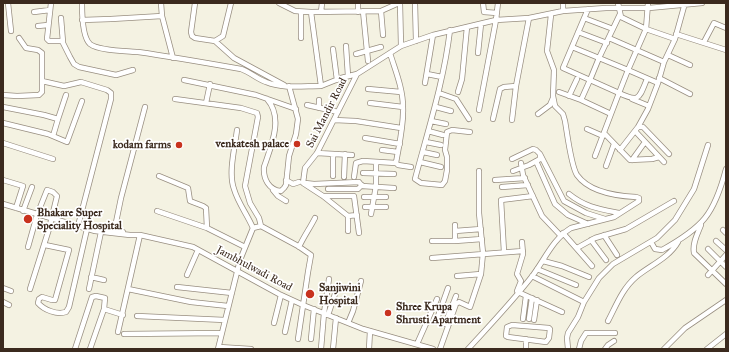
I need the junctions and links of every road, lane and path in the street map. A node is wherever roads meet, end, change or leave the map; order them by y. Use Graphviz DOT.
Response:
graph roads {
  1 [pos="8,3"];
  2 [pos="51,3"];
  3 [pos="82,3"];
  4 [pos="161,3"];
  5 [pos="195,3"];
  6 [pos="231,3"];
  7 [pos="279,3"];
  8 [pos="322,3"];
  9 [pos="358,3"];
  10 [pos="400,3"];
  11 [pos="415,3"];
  12 [pos="483,3"];
  13 [pos="498,3"];
  14 [pos="563,3"];
  15 [pos="583,3"];
  16 [pos="618,3"];
  17 [pos="702,3"];
  18 [pos="685,4"];
  19 [pos="391,5"];
  20 [pos="596,6"];
  21 [pos="648,6"];
  22 [pos="585,9"];
  23 [pos="50,10"];
  24 [pos="381,11"];
  25 [pos="563,11"];
  26 [pos="619,11"];
  27 [pos="34,12"];
  28 [pos="301,12"];
  29 [pos="311,12"];
  30 [pos="321,12"];
  31 [pos="361,12"];
  32 [pos="497,13"];
  33 [pos="551,15"];
  34 [pos="162,16"];
  35 [pos="62,18"];
  36 [pos="529,18"];
  37 [pos="584,18"];
  38 [pos="82,20"];
  39 [pos="496,20"];
  40 [pos="481,24"];
  41 [pos="48,25"];
  42 [pos="38,26"];
  43 [pos="467,27"];
  44 [pos="726,28"];
  45 [pos="613,29"];
  46 [pos="646,29"];
  47 [pos="450,30"];
  48 [pos="11,31"];
  49 [pos="578,32"];
  50 [pos="383,35"];
  51 [pos="433,35"];
  52 [pos="676,36"];
  53 [pos="19,38"];
  54 [pos="301,38"];
  55 [pos="609,38"];
  56 [pos="215,41"];
  57 [pos="63,42"];
  58 [pos="416,42"];
  59 [pos="704,42"];
  60 [pos="607,43"];
  61 [pos="346,46"];
  62 [pos="401,46"];
  63 [pos="572,47"];
  64 [pos="381,48"];
  65 [pos="333,49"];
  66 [pos="637,49"];
  67 [pos="726,50"];
  68 [pos="367,52"];
  69 [pos="390,52"];
  70 [pos="478,53"];
  71 [pos="356,54"];
  72 [pos="668,55"];
  73 [pos="173,58"];
  74 [pos="599,58"];
  75 [pos="368,60"];
  76 [pos="664,62"];
  77 [pos="690,65"];
  78 [pos="133,70"];
  79 [pos="628,70"];
  80 [pos="357,74"];
  81 [pos="427,74"];
  82 [pos="348,76"];
  83 [pos="442,77"];
  84 [pos="647,78"];
  85 [pos="577,79"];
  86 [pos="184,80"];
  87 [pos="336,80"];
  88 [pos="590,80"];
  89 [pos="42,81"];
  90 [pos="658,81"];
  91 [pos="425,83"];
  92 [pos="210,84"];
  93 [pos="287,86"];
  94 [pos="321,86"];
  95 [pos="516,86"];
  96 [pos="368,89"];
  97 [pos="401,92"];
  98 [pos="458,92"];
  99 [pos="559,92"];
  100 [pos="619,93"];
  101 [pos="439,94"];
  102 [pos="690,94"];
  103 [pos="3,95"];
  104 [pos="66,95"];
  105 [pos="569,96"];
  106 [pos="553,98"];
  107 [pos="630,98"];
  108 [pos="175,99"];
  109 [pos="266,99"];
  110 [pos="319,100"];
  111 [pos="581,100"];
  112 [pos="82,101"];
  113 [pos="206,103"];
  114 [pos="370,103"];
  115 [pos="307,105"];
  116 [pos="649,106"];
  117 [pos="3,107"];
  118 [pos="145,107"];
  119 [pos="403,107"];
  120 [pos="436,107"];
  121 [pos="319,108"];
  122 [pos="296,109"];
  123 [pos="479,110"];
  124 [pos="451,111"];
  125 [pos="338,112"];
  126 [pos="538,114"];
  127 [pos="611,114"];
  128 [pos="493,118"];
  129 [pos="58,119"];
  130 [pos="469,119"];
  131 [pos="334,120"];
  132 [pos="512,120"];
  133 [pos="431,121"];
  134 [pos="3,123"];
  135 [pos="446,124"];
  136 [pos="402,128"];
  137 [pos="586,129"];
  138 [pos="636,129"];
  139 [pos="237,130"];
  140 [pos="428,131"];
  141 [pos="470,132"];
  142 [pos="443,135"];
  143 [pos="603,135"];
  144 [pos="53,136"];
  145 [pos="365,138"];
  146 [pos="426,142"];
  147 [pos="645,142"];
  148 [pos="3,143"];
  149 [pos="400,144"];
  150 [pos="614,144"];
  151 [pos="441,145"];
  152 [pos="708,145"];
  153 [pos="382,150"];
  154 [pos="620,150"];
  155 [pos="398,152"];
  156 [pos="423,152"];
  157 [pos="654,152"];
  158 [pos="317,153"];
  159 [pos="333,154"];
  160 [pos="345,154"];
  161 [pos="540,154"];
  162 [pos="669,154"];
  163 [pos="352,155"];
  164 [pos="437,155"];
  165 [pos="595,156"];
  166 [pos="659,157"];
  167 [pos="53,159"];
  168 [pos="512,159"];
  169 [pos="648,159"];
  170 [pos="632,160"];
  171 [pos="420,162"];
  172 [pos="536,162"];
  173 [pos="664,162"];
  174 [pos="376,163"];
  175 [pos="396,163"];
  176 [pos="521,165"];
  177 [pos="606,166"];
  178 [pos="411,167"];
  179 [pos="441,168"];
  180 [pos="726,169"];
  181 [pos="479,171"];
  182 [pos="514,171"];
  183 [pos="363,173"];
  184 [pos="376,174"];
  185 [pos="394,174"];
  186 [pos="159,176"];
  187 [pos="333,176"];
  188 [pos="344,177"];
  189 [pos="354,177"];
  190 [pos="525,178"];
  191 [pos="3,180"];
  192 [pos="286,180"];
  193 [pos="494,180"];
  194 [pos="301,182"];
  195 [pos="362,185"];
  196 [pos="528,185"];
  197 [pos="376,186"];
  198 [pos="32,187"];
  199 [pos="502,187"];
  200 [pos="394,188"];
  201 [pos="328,189"];
  202 [pos="273,190"];
  203 [pos="569,194"];
  204 [pos="322,196"];
  205 [pos="374,196"];
  206 [pos="533,196"];
  207 [pos="364,197"];
  208 [pos="386,197"];
  209 [pos="249,201"];
  210 [pos="286,201"];
  211 [pos="674,201"];
  212 [pos="3,203"];
  213 [pos="241,205"];
  214 [pos="374,206"];
  215 [pos="16,207"];
  216 [pos="365,207"];
  217 [pos="386,207"];
  218 [pos="24,209"];
  219 [pos="157,211"];
  220 [pos="37,214"];
  221 [pos="371,214"];
  222 [pos="619,214"];
  223 [pos="357,215"];
  224 [pos="348,216"];
  225 [pos="52,218"];
  226 [pos="316,218"];
  227 [pos="605,219"];
  228 [pos="702,222"];
  229 [pos="588,224"];
  230 [pos="79,225"];
  231 [pos="455,225"];
  232 [pos="260,226"];
  233 [pos="207,228"];
  234 [pos="253,228"];
  235 [pos="87,229"];
  236 [pos="481,229"];
  237 [pos="348,231"];
  238 [pos="455,231"];
  239 [pos="101,232"];
  240 [pos="114,232"];
  241 [pos="359,233"];
  242 [pos="140,235"];
  243 [pos="562,235"];
  244 [pos="604,235"];
  245 [pos="482,239"];
  246 [pos="591,240"];
  247 [pos="678,240"];
  248 [pos="432,241"];
  249 [pos="716,241"];
  250 [pos="455,242"];
  251 [pos="522,242"];
  252 [pos="651,242"];
  253 [pos="44,245"];
  254 [pos="28,247"];
  255 [pos="245,247"];
  256 [pos="299,247"];
  257 [pos="577,248"];
  258 [pos="708,249"];
  259 [pos="198,250"];
  260 [pos="726,250"];
  261 [pos="523,251"];
  262 [pos="504,252"];
  263 [pos="483,253"];
  264 [pos="617,255"];
  265 [pos="726,255"];
  266 [pos="432,258"];
  267 [pos="606,260"];
  268 [pos="543,261"];
  269 [pos="720,261"];
  270 [pos="592,266"];
  271 [pos="726,267"];
  272 [pos="537,269"];
  273 [pos="712,270"];
  274 [pos="237,271"];
  275 [pos="187,274"];
  276 [pos="481,274"];
  277 [pos="708,275"];
  278 [pos="457,276"];
  279 [pos="532,276"];
  280 [pos="91,277"];
  281 [pos="589,277"];
  282 [pos="329,279"];
  283 [pos="104,280"];
  284 [pos="361,281"];
  285 [pos="576,284"];
  286 [pos="726,284"];
  287 [pos="338,285"];
  288 [pos="177,287"];
  289 [pos="3,288"];
  290 [pos="448,288"];
  291 [pos="30,289"];
  292 [pos="89,289"];
  293 [pos="128,289"];
  294 [pos="11,291"];
  295 [pos="518,292"];
  296 [pos="232,293"];
  297 [pos="281,295"];
  298 [pos="456,296"];
  299 [pos="526,296"];
  300 [pos="532,298"];
  301 [pos="437,299"];
  302 [pos="292,300"];
  303 [pos="537,300"];
  304 [pos="726,300"];
  305 [pos="3,302"];
  306 [pos="584,302"];
  307 [pos="9,305"];
  308 [pos="303,305"];
  309 [pos="228,306"];
  310 [pos="104,309"];
  311 [pos="314,309"];
  312 [pos="562,312"];
  313 [pos="326,314"];
  314 [pos="123,315"];
  315 [pos="137,316"];
  316 [pos="336,318"];
  317 [pos="523,319"];
  318 [pos="529,319"];
  319 [pos="225,320"];
  320 [pos="534,320"];
  321 [pos="608,321"];
  322 [pos="274,323"];
  323 [pos="348,323"];
  324 [pos="447,325"];
  325 [pos="370,331"];
  326 [pos="118,332"];
  327 [pos="285,332"];
  328 [pos="222,333"];
  329 [pos="615,333"];
  330 [pos="124,334"];
  331 [pos="726,334"];
  332 [pos="298,339"];
  333 [pos="526,339"];
  334 [pos="311,340"];
  335 [pos="614,341"];
  336 [pos="417,344"];
  337 [pos="218,348"];
  338 [pos="75,349"];
  339 [pos="90,349"];
  340 [pos="251,349"];
  341 [pos="321,349"];
  342 [pos="333,349"];
  343 [pos="369,349"];
  344 [pos="433,349"];
  345 [pos="440,349"];
  346 [pos="468,349"];
  347 [pos="526,349"];
  348 [pos="568,349"];
  349 [pos="579,349"];
  350 [pos="605,349"];
  351 [pos="664,349"];
  352 [pos="707,349"];
  1 -- 48 [label="street"];
  2 -- 23 [label="street"];
  3 -- 38 [label="street"];
  4 -- 34 [label="street"];
  5 -- 56 [label="street"];
  6 -- 56 [label="street"];
  7 -- 28 [label="street"];
  8 -- 30 [label="street"];
  9 -- 31 [label="street"];
  10 -- 19 [label="street"];
  10 -- 62 [label="street"];
  11 -- 58 [label="street"];
  12 -- 32 [label="street"];
  13 -- 32 [label="street"];
  14 -- 25 [label="street"];
  15 -- 22 [label="street"];
  16 -- 26 [label="street"];
  17 -- 18 [label="street"];
  18 -- 21 [label="street"];
  18 -- 52 [label="street"];
  19 -- 24 [label="street"];
  20 -- 22 [label="street"];
  20 -- 26 [label="street"];
  21 -- 26 [label="street"];
  21 -- 46 [label="street"];
  22 -- 25 [label="street"];
  22 -- 37 [label="street"];
  23 -- 27 [label="street"];
  23 -- 41 [label="street"];
  24 -- 31 [label="street"];
  24 -- 50 [label="street"];
  25 -- 33 [label="street"];
  26 -- 45 [label="street"];
  26 -- 46 [label="street"];
  28 -- 29 [label="street"];
  28 -- 54 [label="street"];
  29 -- 30 [label="street"];
  29 -- 94 [label="street, Sai Mandir Road"];
  30 -- 31 [label="street"];
  31 -- 68 [label="street"];
  32 -- 39 [label="street"];
  33 -- 36 [label="street"];
  33 -- 106 [label="street"];
  34 -- 38 [label="street"];
  34 -- 73 [label="street"];
  35 -- 57 [label="street"];
  36 -- 39 [label="street"];
  36 -- 95 [label="street"];
  37 -- 45 [label="street"];
  37 -- 49 [label="street"];
  38 -- 73 [label="street"];
  39 -- 40 [label="street"];
  39 -- 123 [label="street"];
  40 -- 43 [label="street"];
  40 -- 70 [label="street"];
  41 -- 42 [label="street"];
  41 -- 57 [label="street"];
  43 -- 47 [label="street"];
  43 -- 98 [label="street"];
  44 -- 59 [label="street"];
  45 -- 55 [label="street"];
  46 -- 52 [label="street"];
  46 -- 66 [label="street"];
  47 -- 51 [label="street"];
  47 -- 83 [label="street"];
  49 -- 60 [label="street"];
  49 -- 63 [label="street"];
  51 -- 58 [label="street"];
  51 -- 81 [label="street"];
  52 -- 59 [label="street"];
  52 -- 72 [label="street"];
  53 -- 89 [label="street"];
  55 -- 60 [label="street"];
  55 -- 66 [label="street"];
  56 -- 93 [label="street"];
  57 -- 78 [label="street"];
  58 -- 62 [label="street"];
  59 -- 67 [label="street"];
  60 -- 74 [label="street"];
  61 -- 82 [label="street"];
  62 -- 69 [label="street"];
  63 -- 74 [label="street"];
  63 -- 88 [label="street"];
  64 -- 68 [label="street"];
  65 -- 87 [label="street"];
  66 -- 76 [label="street"];
  66 -- 79 [label="street"];
  68 -- 71 [label="street"];
  68 -- 75 [label="street"];
  69 -- 80 [label="street"];
  69 -- 97 [label="street"];
  72 -- 76 [label="street"];
  72 -- 77 [label="street"];
  73 -- 93 [label="street"];
  74 -- 79 [label="street"];
  74 -- 88 [label="street"];
  76 -- 90 [label="street"];
  79 -- 84 [label="street"];
  79 -- 100 [label="street"];
  80 -- 82 [label="street, Sai Mandir Road"];
  80 -- 125 [label="street, Sai Mandir Road"];
  81 -- 83 [label="street"];
  81 -- 91 [label="street"];
  82 -- 87 [label="street, Sai Mandir Road"];
  83 -- 101 [label="street"];
  84 -- 90 [label="street"];
  84 -- 107 [label="street"];
  85 -- 105 [label="street"];
  86 -- 92 [label="street"];
  87 -- 94 [label="street, Sai Mandir Road"];
  88 -- 100 [label="street"];
  88 -- 111 [label="street"];
  89 -- 103 [label="street"];
  89 -- 230 [label="street"];
  90 -- 102 [label="street"];
  90 -- 116 [label="street"];
  92 -- 109 [label="street"];
  92 -- 113 [label="street"];
  93 -- 94 [label="street"];
  93 -- 122 [label="street"];
  95 -- 128 [label="street"];
  95 -- 132 [label="street"];
  96 -- 97 [label="street"];
  97 -- 119 [label="street"];
  99 -- 105 [label="street"];
  100 -- 107 [label="street"];
  100 -- 127 [label="street"];
  101 -- 120 [label="street"];
  101 -- 130 [label="street"];
  104 -- 129 [label="street"];
  105 -- 111 [label="street"];
  106 -- 126 [label="street"];
  106 -- 222 [label="street"];
  107 -- 116 [label="street"];
  108 -- 113 [label="street"];
  109 -- 122 [label="street"];
  109 -- 202 [label="street"];
  110 -- 121 [label="street"];
  111 -- 127 [label="street"];
  112 -- 144 [label="street"];
  113 -- 209 [label="street"];
  114 -- 119 [label="street"];
  115 -- 121 [label="street"];
  116 -- 138 [label="street"];
  117 -- 129 [label="street"];
  118 -- 240 [label="street"];
  119 -- 136 [label="street"];
  120 -- 124 [label="street"];
  120 -- 133 [label="street"];
  121 -- 125 [label="street"];
  122 -- 192 [label="street"];
  125 -- 131 [label="street, Sai Mandir Road"];
  127 -- 143 [label="street"];
  129 -- 144 [label="street"];
  131 -- 136 [label="street"];
  131 -- 158 [label="street, Sai Mandir Road"];
  133 -- 135 [label="street"];
  133 -- 140 [label="street"];
  134 -- 144 [label="street"];
  136 -- 149 [label="street"];
  137 -- 143 [label="street"];
  138 -- 147 [label="street"];
  138 -- 154 [label="street"];
  138 -- 162 [label="street"];
  139 -- 213 [label="street"];
  140 -- 142 [label="street"];
  140 -- 146 [label="street"];
  141 -- 171 [label="street"];
  143 -- 150 [label="street"];
  143 -- 165 [label="street"];
  145 -- 149 [label="street"];
  146 -- 151 [label="street"];
  146 -- 156 [label="street"];
  147 -- 157 [label="street"];
  147 -- 170 [label="street"];
  148 -- 167 [label="street"];
  149 -- 155 [label="street"];
  150 -- 154 [label="street"];
  150 -- 177 [label="street"];
  152 -- 252 [label="street"];
  153 -- 155 [label="street"];
  154 -- 170 [label="street"];
  155 -- 175 [label="street"];
  156 -- 164 [label="street"];
  156 -- 171 [label="street"];
  157 -- 166 [label="street"];
  157 -- 169 [label="street"];
  158 -- 159 [label="street"];
  158 -- 194 [label="street, Sai Mandir Road"];
  159 -- 160 [label="street"];
  159 -- 187 [label="street"];
  160 -- 163 [label="street"];
  160 -- 188 [label="street"];
  161 -- 168 [label="street"];
  161 -- 172 [label="street"];
  161 -- 227 [label="street"];
  166 -- 169 [label="street"];
  166 -- 173 [label="street"];
  169 -- 170 [label="street"];
  171 -- 179 [label="street"];
  172 -- 176 [label="street"];
  172 -- 229 [label="street"];
  174 -- 175 [label="street"];
  174 -- 184 [label="street"];
  174 -- 189 [label="street"];
  175 -- 178 [label="street"];
  176 -- 182 [label="street"];
  176 -- 190 [label="street"];
  180 -- 228 [label="street"];
  181 -- 236 [label="street"];
  183 -- 184 [label="street"];
  184 -- 185 [label="street"];
  184 -- 197 [label="street"];
  186 -- 233 [label="street"];
  190 -- 193 [label="street"];
  190 -- 196 [label="street"];
  191 -- 215 [label="street"];
  192 -- 194 [label="street"];
  192 -- 202 [label="street"];
  194 -- 195 [label="street"];
  194 -- 204 [label="street"];
  195 -- 197 [label="street"];
  195 -- 201 [label="street"];
  196 -- 199 [label="street"];
  196 -- 206 [label="street"];
  197 -- 200 [label="street"];
  197 -- 205 [label="street"];
  198 -- 218 [label="street"];
  202 -- 210 [label="street"];
  203 -- 222 [label="street"];
  204 -- 223 [label="street"];
  204 -- 224 [label="street"];
  205 -- 207 [label="street"];
  205 -- 208 [label="street"];
  205 -- 214 [label="street"];
  206 -- 243 [label="street"];
  206 -- 262 [label="street"];
  209 -- 213 [label="street"];
  209 -- 232 [label="street"];
  211 -- 244 [label="street"];
  212 -- 215 [label="street, Jambhulwadi Road"];
  213 -- 234 [label="street"];
  214 -- 216 [label="street"];
  214 -- 217 [label="street"];
  214 -- 221 [label="street"];
  215 -- 218 [label="street, Jambhulwadi Road"];
  218 -- 220 [label="street, Jambhulwadi Road"];
  219 -- 233 [label="street"];
  220 -- 225 [label="street, Jambhulwadi Road"];
  220 -- 225 [label="street"];
  220 -- 254 [label="street"];
  222 -- 227 [label="street"];
  223 -- 224 [label="street"];
  223 -- 241 [label="street"];
  224 -- 237 [label="street"];
  225 -- 230 [label="street, Jambhulwadi Road"];
  225 -- 253 [label="street"];
  226 -- 256 [label="street"];
  227 -- 229 [label="street"];
  228 -- 247 [label="street"];
  228 -- 273 [label="street"];
  229 -- 243 [label="street"];
  230 -- 235 [label="street, Jambhulwadi Road"];
  230 -- 240 [label="street, Jambhulwadi Road"];
  231 -- 238 [label="street"];
  232 -- 234 [label="street"];
  232 -- 256 [label="street"];
  233 -- 255 [label="street"];
  234 -- 255 [label="street"];
  235 -- 239 [label="street, Jambhulwadi Road"];
  235 -- 253 [label="street"];
  236 -- 238 [label="street"];
  236 -- 245 [label="street"];
  238 -- 250 [label="street"];
  239 -- 240 [label="street, Jambhulwadi Road"];
  239 -- 280 [label="street"];
  240 -- 242 [label="street, Jambhulwadi Road"];
  242 -- 259 [label="street, Jambhulwadi Road"];
  242 -- 293 [label="street"];
  243 -- 257 [label="street"];
  243 -- 268 [label="street"];
  244 -- 246 [label="street"];
  244 -- 264 [label="street"];
  245 -- 250 [label="street"];
  245 -- 263 [label="street"];
  246 -- 257 [label="street"];
  246 -- 267 [label="street"];
  247 -- 252 [label="street"];
  247 -- 321 [label="street"];
  248 -- 250 [label="street"];
  249 -- 260 [label="street"];
  251 -- 261 [label="street"];
  252 -- 306 [label="street"];
  253 -- 291 [label="street"];
  255 -- 274 [label="street"];
  256 -- 308 [label="street"];
  257 -- 270 [label="street"];
  258 -- 269 [label="street"];
  259 -- 274 [label="street, Jambhulwadi Road"];
  259 -- 275 [label="street"];
  261 -- 262 [label="street"];
  261 -- 295 [label="street"];
  262 -- 263 [label="street"];
  263 -- 266 [label="street"];
  263 -- 276 [label="street"];
  265 -- 269 [label="street"];
  268 -- 272 [label="street"];
  268 -- 281 [label="street"];
  269 -- 271 [label="street"];
  269 -- 273 [label="street"];
  272 -- 279 [label="street"];
  272 -- 285 [label="street"];
  273 -- 277 [label="street"];
  273 -- 286 [label="street"];
  274 -- 296 [label="street"];
  274 -- 297 [label="street, Jambhulwadi Road"];
  276 -- 278 [label="street"];
  276 -- 324 [label="street"];
  279 -- 295 [label="street"];
  279 -- 306 [label="street"];
  280 -- 283 [label="street"];
  280 -- 292 [label="street"];
  282 -- 313 [label="street"];
  284 -- 323 [label="street"];
  287 -- 313 [label="street"];
  288 -- 296 [label="street"];
  289 -- 294 [label="street"];
  290 -- 324 [label="street"];
  293 -- 309 [label="street"];
  293 -- 314 [label="street"];
  295 -- 299 [label="street"];
  295 -- 346 [label="street"];
  296 -- 309 [label="street"];
  297 -- 302 [label="street, Jambhulwadi Road"];
  297 -- 322 [label="street"];
  298 -- 324 [label="street"];
  299 -- 300 [label="street"];
  299 -- 317 [label="street"];
  300 -- 303 [label="street"];
  300 -- 318 [label="street"];
  301 -- 336 [label="street"];
  302 -- 308 [label="street, Jambhulwadi Road"];
  302 -- 327 [label="street"];
  303 -- 312 [label="street"];
  303 -- 320 [label="street"];
  304 -- 351 [label="street"];
  305 -- 307 [label="street"];
  306 -- 348 [label="street"];
  308 -- 311 [label="street, Jambhulwadi Road"];
  308 -- 332 [label="street"];
  309 -- 319 [label="street"];
  310 -- 314 [label="street"];
  310 -- 338 [label="street"];
  310 -- 339 [label="street"];
  311 -- 313 [label="street, Jambhulwadi Road"];
  311 -- 334 [label="street"];
  313 -- 316 [label="street, Jambhulwadi Road"];
  313 -- 341 [label="street"];
  314 -- 326 [label="street"];
  315 -- 319 [label="street"];
  316 -- 323 [label="street, Jambhulwadi Road"];
  316 -- 342 [label="street"];
  319 -- 328 [label="street"];
  323 -- 325 [label="street, Jambhulwadi Road"];
  324 -- 345 [label="street"];
  325 -- 336 [label="street, Jambhulwadi Road"];
  325 -- 343 [label="street"];
  328 -- 330 [label="street"];
  328 -- 337 [label="street"];
  329 -- 349 [label="street"];
  331 -- 352 [label="street"];
  333 -- 333 [label="street"];
  333 -- 347 [label="street"];
  335 -- 350 [label="street"];
  336 -- 344 [label="street, Jambhulwadi Road"];
  337 -- 340 [label="street"];
}
